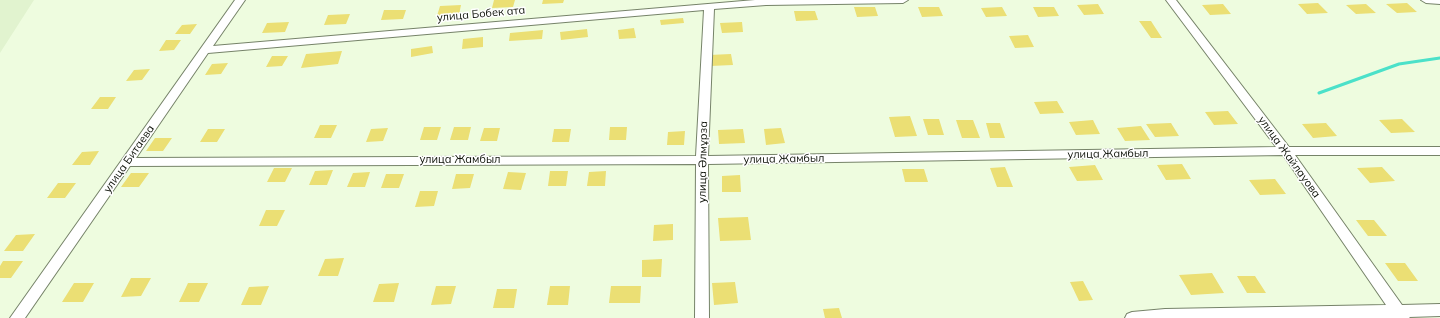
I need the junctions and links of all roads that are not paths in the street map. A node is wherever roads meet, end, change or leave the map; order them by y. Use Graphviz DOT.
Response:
graph roads {
  1 [pos="240,0"];
  2 [pos="903,0"];
  3 [pos="1171,0"];
  4 [pos="1426,0"];
  5 [pos="1440,1"];
  6 [pos="708,6"];
  7 [pos="206,50"];
  8 [pos="1286,151"];
  9 [pos="1440,151"];
  10 [pos="702,160"];
  11 [pos="128,162"];
  12 [pos="1440,310"];
  13 [pos="1400,314"];
  14 [pos="17,318"];
  15 [pos="702,318"];
  16 [pos="1132,318"];
  1 -- 7 [label="street, улица Битаева"];
  2 -- 6 [label="street, улица Бобек ата"];
  3 -- 8 [label="street, улица Жайлауова"];
  4 -- 5 [label="street"];
  6 -- 7 [label="street, улица Бобек ата"];
  6 -- 10 [label="street, улица Әлмұрза"];
  7 -- 11 [label="street, улица Битаева"];
  8 -- 9 [label="street, улица Жамбыл"];
  8 -- 10 [label="street, улица Жамбыл"];
  8 -- 13 [label="street, улица Жайлауова"];
  10 -- 11 [label="street, улица Жамбыл"];
  10 -- 15 [label="street, улица Әлмұрза"];
  11 -- 14 [label="street, улица Битаева"];
  12 -- 13 [label="street"];
  13 -- 16 [label="street"];
}
